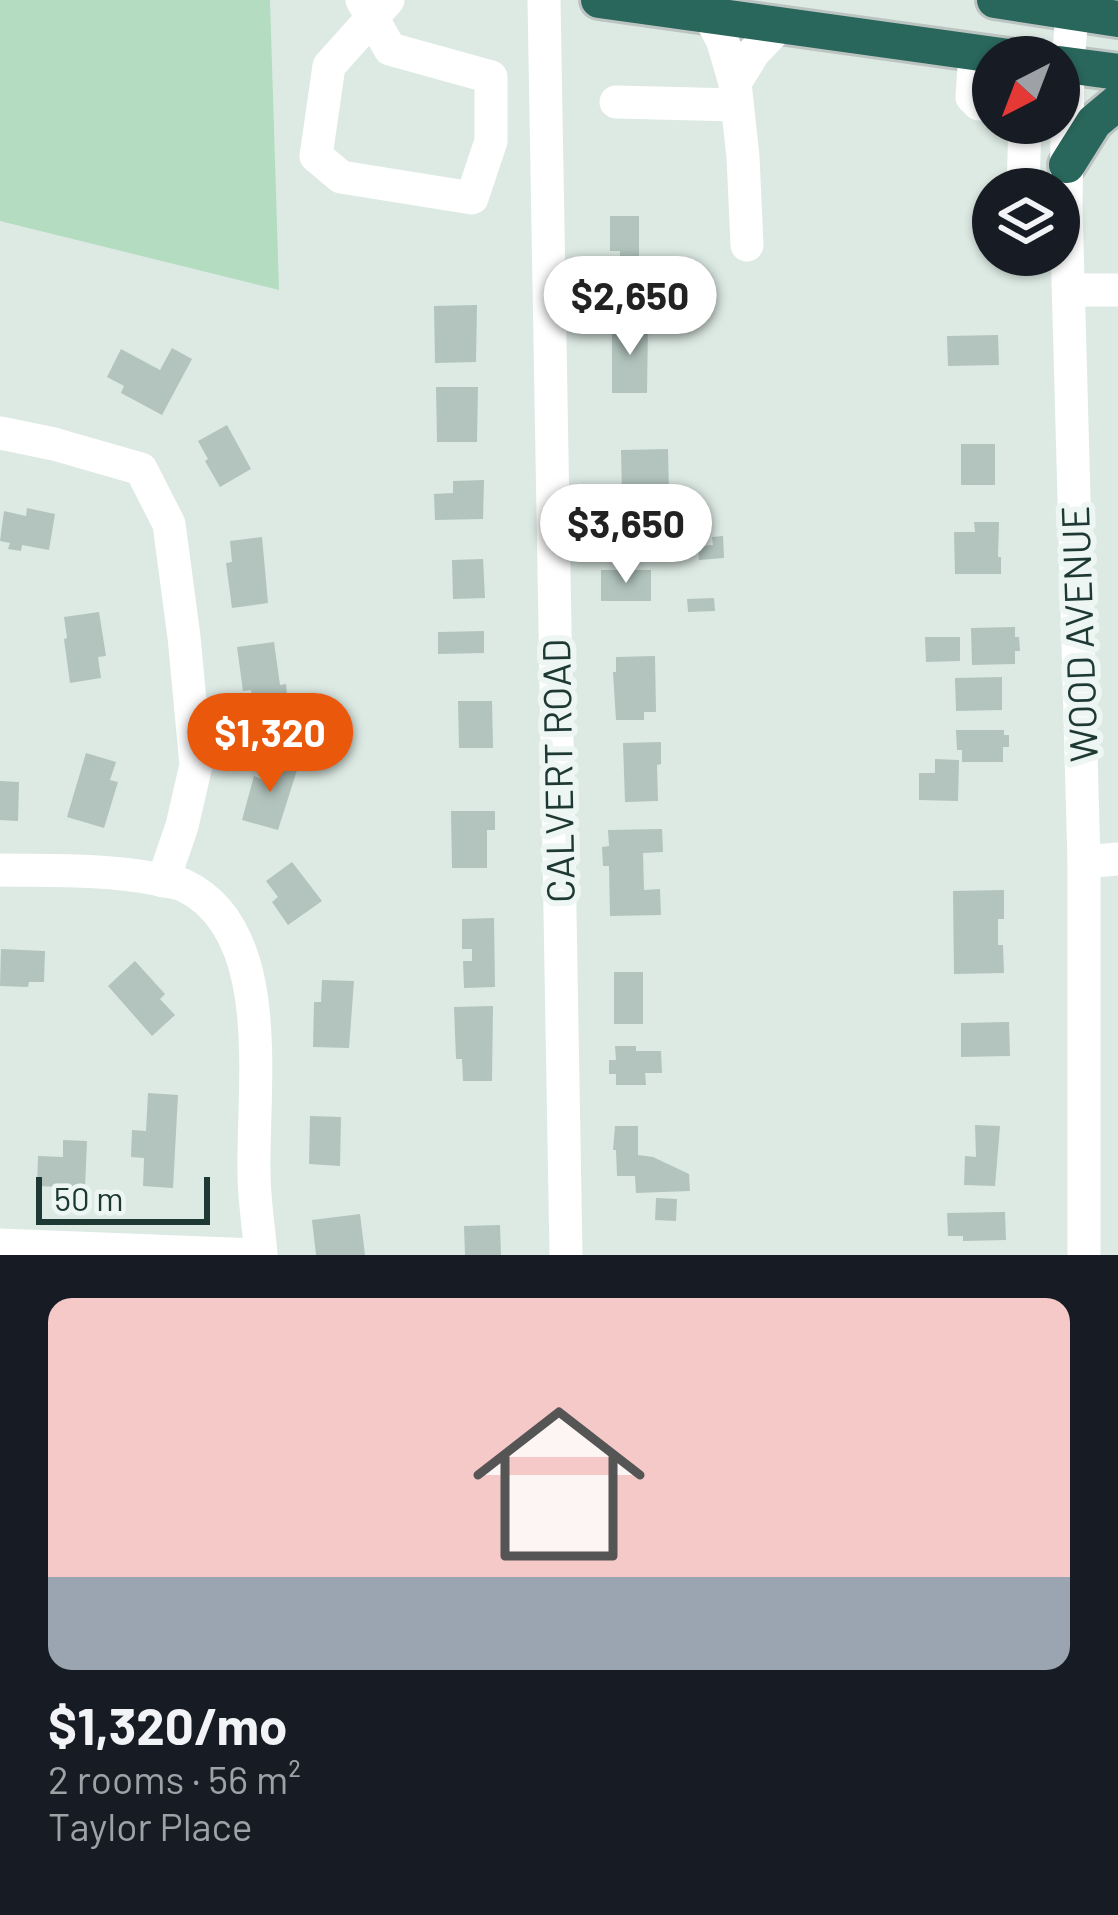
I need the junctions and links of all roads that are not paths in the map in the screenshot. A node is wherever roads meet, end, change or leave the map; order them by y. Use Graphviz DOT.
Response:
graph roads {
  1 [pos="544,0"];
  2 [pos="599,0"];
  3 [pos="994,0"];
  4 [pos="1089,6"];
  5 [pos="373,7"];
  6 [pos="709,15"];
  7 [pos="1118,16"];
  8 [pos="779,26"];
  9 [pos="1076,36"];
  10 [pos="972,52"];
  11 [pos="1080,67"];
  12 [pos="1118,72"];
  13 [pos="736,94"];
  14 [pos="616,102"];
  15 [pos="1118,102"];
  16 [pos="1062,144"];
  17 [pos="1066,144"];
  18 [pos="1067,165"];
  19 [pos="1067,168"];
  20 [pos="747,245"];
  21 [pos="1067,276"];
  22 [pos="1069,290"];
  23 [pos="1118,290"];
  24 [pos="0,433"];
  25 [pos="1118,859"];
  26 [pos="1084,862"];
  27 [pos="0,870"];
  28 [pos="163,881"];
  29 [pos="0,1245"];
  30 [pos="258,1255"];
  31 [pos="566,1255"];
  32 [pos="1084,1255"];
  1 -- 31 [label="street, CALVERT ROAD"];
  2 -- 6 [label="highway"];
  3 -- 4 [label="highway"];
  4 -- 7 [label="highway"];
  4 -- 9 [label="street, WOOD AVENUE"];
  5 -- 5 [label="street"];
  6 -- 8 [label="highway"];
  6 -- 13 [label="street"];
  8 -- 10 [label="highway"];
  8 -- 13 [label="street"];
  11 -- 12 [label="highway"];
  13 -- 14 [label="street"];
  13 -- 20 [label="street"];
  15 -- 18 [label="highway"];
  16 -- 18 [label="highway"];
  17 -- 18 [label="street, WOOD AVENUE"];
  18 -- 19 [label="street, WOOD AVENUE"];
  21 -- 22 [label="street, WOOD AVENUE"];
  22 -- 23 [label="street"];
  22 -- 26 [label="street, WOOD AVENUE"];
  24 -- 28 [label="street"];
  25 -- 26 [label="street"];
  26 -- 32 [label="street, WOOD AVENUE"];
  27 -- 28 [label="street"];
  28 -- 30 [label="street"];
  29 -- 30 [label="street"];
}
